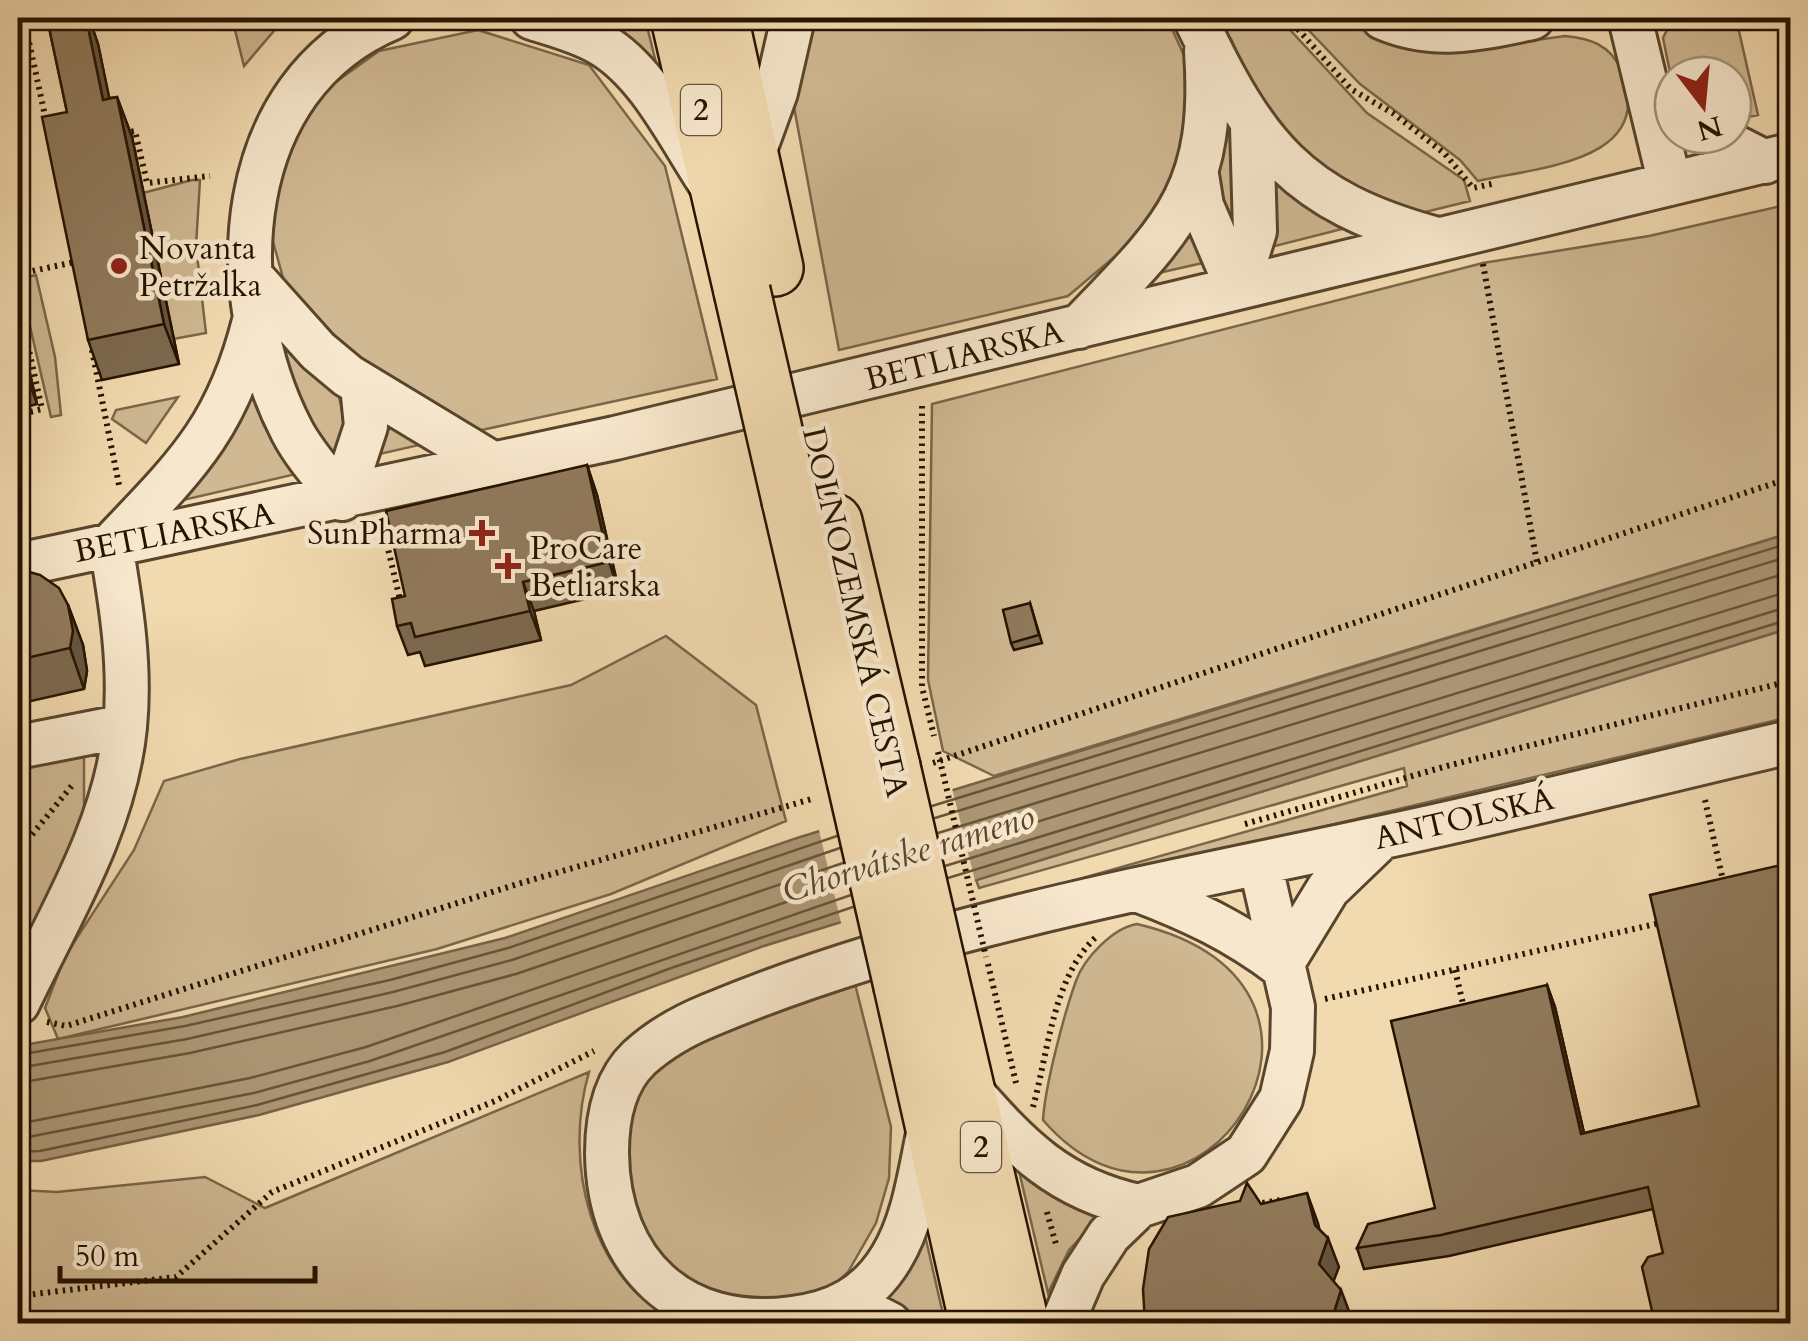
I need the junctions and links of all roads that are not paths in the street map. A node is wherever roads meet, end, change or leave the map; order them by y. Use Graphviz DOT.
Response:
graph roads {
  1 [pos="392,18"];
  2 [pos="532,18"];
  3 [pos="679,18"];
  4 [pos="720,18"];
  5 [pos="793,18"];
  6 [pos="1383,18"];
  7 [pos="1532,18"];
  8 [pos="1630,18"];
  9 [pos="1200,28"];
  10 [pos="1653,82"];
  11 [pos="1252,128"];
  12 [pos="1753,149"];
  13 [pos="1667,155"];
  14 [pos="752,158"];
  15 [pos="1778,158"];
  16 [pos="1198,174"];
  17 [pos="1670,184"];
  18 [pos="722,203"];
  19 [pos="1437,239"];
  20 [pos="250,274"];
  21 [pos="760,287"];
  22 [pos="1236,288"];
  23 [pos="254,320"];
  24 [pos="1078,327"];
  25 [pos="362,385"];
  26 [pos="494,465"];
  27 [pos="342,498"];
  28 [pos="112,544"];
  29 [pos="18,565"];
  30 [pos="125,726"];
  31 [pos="1790,742"];
  32 [pos="18,747"];
  33 [pos="1381,838"];
  34 [pos="1260,864"];
  35 [pos="1137,890"];
  36 [pos="1281,966"];
  37 [pos="18,1003"];
  38 [pos="949,1104"];
  39 [pos="1139,1206"];
  40 [pos="850,1303"];
  41 [pos="1066,1312"];
  42 [pos="890,1324"];
  43 [pos="978,1324"];
  44 [pos="1021,1324"];
  1 -- 20 [label="street"];
  2 -- 18 [label="street"];
  3 -- 18 [label="main road, DOLNOZEMSKÁ CESTA / 2"];
  4 -- 14 [label="main road, DOLNOZEMSKÁ CESTA / 2"];
  5 -- 14 [label="street"];
  6 -- 7 [label="street"];
  8 -- 10 [label="street"];
  9 -- 11 [label="street"];
  9 -- 16 [label="street"];
  11 -- 19 [label="street"];
  11 -- 22 [label="street"];
  12 -- 15 [label="street"];
  13 -- 17 [label="street"];
  14 -- 21 [label="main road, DOLNOZEMSKÁ CESTA / 2"];
  15 -- 17 [label="street, BETLIARSKA"];
  16 -- 22 [label="street"];
  16 -- 24 [label="street"];
  17 -- 19 [label="street, BETLIARSKA"];
  18 -- 21 [label="main road, DOLNOZEMSKÁ CESTA / 2"];
  19 -- 22 [label="street, BETLIARSKA"];
  20 -- 23 [label="street"];
  20 -- 25 [label="street"];
  21 -- 38 [label="main road, DOLNOZEMSKÁ CESTA / 2, bridge"];
  22 -- 24 [label="street, BETLIARSKA"];
  23 -- 27 [label="street"];
  23 -- 28 [label="street"];
  24 -- 26 [label="street, BETLIARSKA"];
  25 -- 26 [label="street"];
  25 -- 27 [label="street"];
  26 -- 27 [label="street, BETLIARSKA"];
  27 -- 28 [label="street, BETLIARSKA"];
  28 -- 29 [label="street, BETLIARSKA"];
  28 -- 30 [label="street"];
  30 -- 32 [label="street"];
  30 -- 37 [label="street"];
  31 -- 33 [label="street, ANTOLSKÁ"];
  33 -- 34 [label="street, ANTOLSKÁ"];
  33 -- 36 [label="street"];
  34 -- 35 [label="street, ANTOLSKÁ"];
  34 -- 36 [label="street"];
  35 -- 36 [label="street"];
  35 -- 40 [label="street, ANTOLSKÁ"];
  36 -- 39 [label="street"];
  38 -- 39 [label="street"];
  38 -- 40 [label="street"];
  38 -- 43 [label="main road, DOLNOZEMSKÁ CESTA / 2"];
  38 -- 44 [label="main road, DOLNOZEMSKÁ CESTA / 2"];
  39 -- 41 [label="street"];
  40 -- 42 [label="street"];
}
